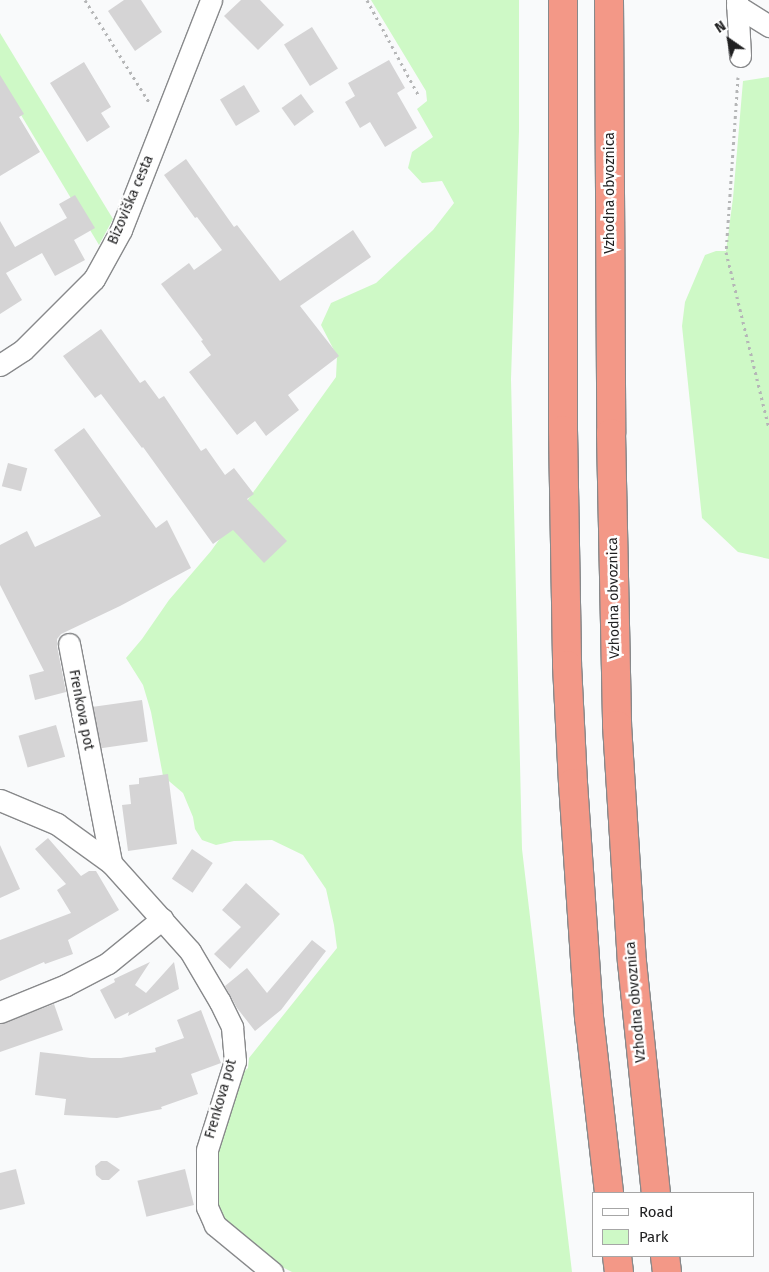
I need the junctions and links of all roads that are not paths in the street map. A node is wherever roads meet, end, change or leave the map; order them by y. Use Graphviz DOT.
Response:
graph roads {
  1 [pos="210,0"];
  2 [pos="562,0"];
  3 [pos="609,0"];
  4 [pos="737,3"];
  5 [pos="769,26"];
  6 [pos="740,56"];
  7 [pos="0,365"];
  8 [pos="69,644"];
  9 [pos="0,800"];
  10 [pos="111,863"];
  11 [pos="162,919"];
  12 [pos="0,1012"];
  13 [pos="609,1192"];
  14 [pos="656,1192"];
  15 [pos="617,1257"];
  16 [pos="664,1257"];
  17 [pos="272,1272"];
  18 [pos="619,1272"];
  19 [pos="667,1272"];
  1 -- 7 [label="street, Bizoviška cesta"];
  2 -- 13 [label="highway"];
  3 -- 14 [label="highway, Vzhodna obvoznica"];
  4 -- 5 [label="street"];
  4 -- 6 [label="street"];
  8 -- 10 [label="street, Frenkova pot"];
  9 -- 10 [label="street, Frenkova pot"];
  10 -- 11 [label="street, Frenkova pot"];
  11 -- 12 [label="street"];
  11 -- 17 [label="street, Frenkova pot"];
  15 -- 18 [label="highway"];
  16 -- 19 [label="highway"];
}
